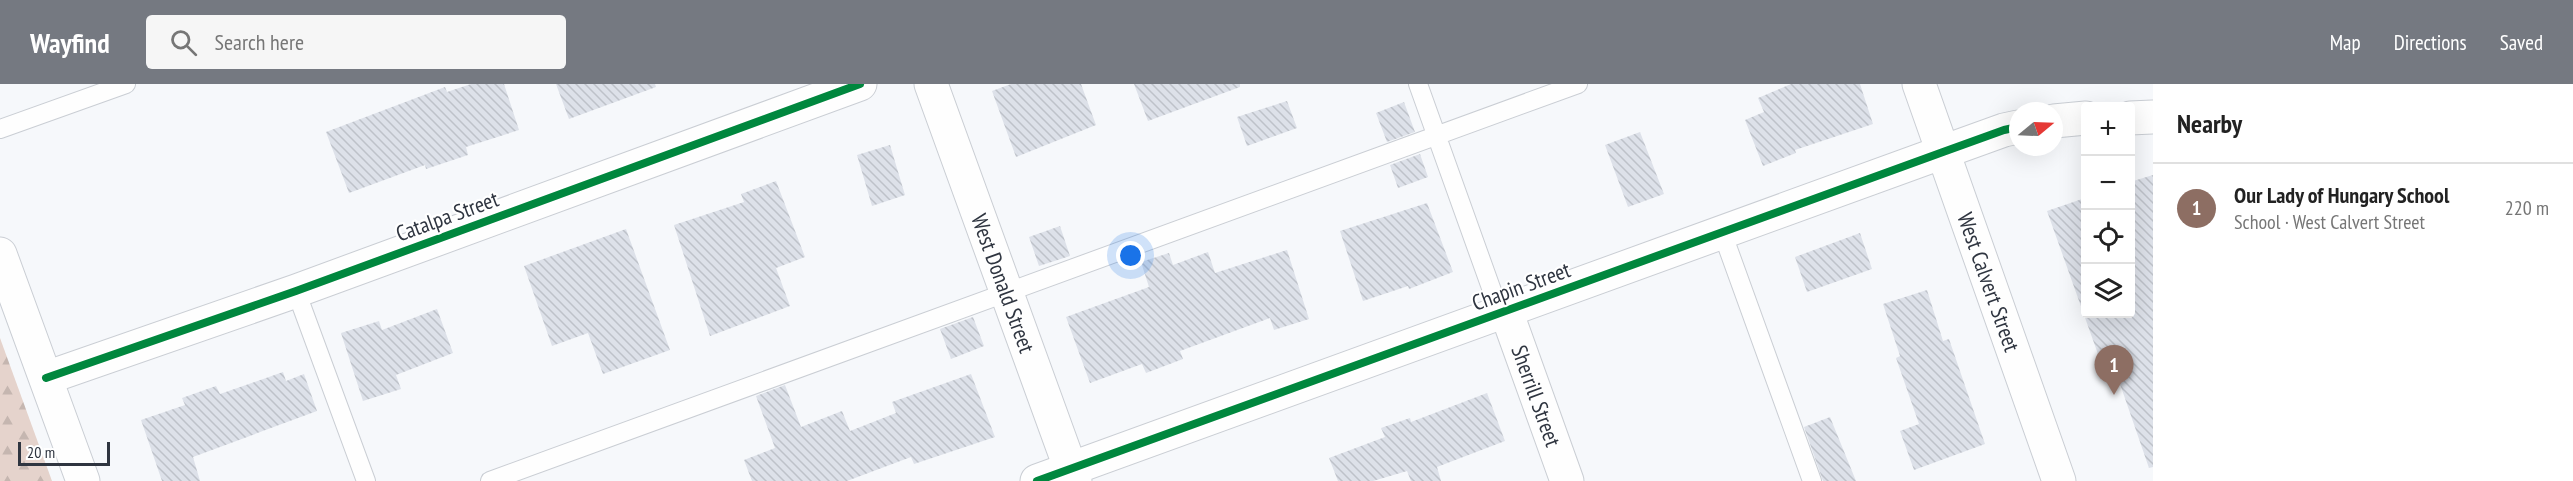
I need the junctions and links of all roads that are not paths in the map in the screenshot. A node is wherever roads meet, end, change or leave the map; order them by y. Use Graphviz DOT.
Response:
graph roads {
  1 [pos="126,84"];
  2 [pos="860,84"];
  3 [pos="931,84"];
  4 [pos="1418,84"];
  5 [pos="1578,84"];
  6 [pos="1918,84"];
  7 [pos="2135,117"];
  8 [pos="2153,117"];
  9 [pos="2081,118"];
  10 [pos="2063,120"];
  11 [pos="0,129"];
  12 [pos="2009,129"];
  13 [pos="1436,136"];
  14 [pos="1943,152"];
  15 [pos="1722,232"];
  16 [pos="0,254"];
  17 [pos="296,291"];
  18 [pos="1007,293"];
  19 [pos="1503,312"];
  20 [pos="46,378"];
  21 [pos="1073,475"];
  22 [pos="82,481"];
  23 [pos="366,481"];
  24 [pos="490,481"];
  25 [pos="1036,481"];
  26 [pos="1567,481"];
  27 [pos="1812,481"];
  28 [pos="2060,481"];
  1 -- 11 [label="lane"];
  2 -- 17 [label="street, Catalpa Street"];
  3 -- 18 [label="street, West Donald Street"];
  4 -- 13 [label="lane"];
  5 -- 13 [label="lane"];
  6 -- 14 [label="street, West Calvert Street"];
  7 -- 8 [label="street"];
  9 -- 10 [label="street"];
  12 -- 14 [label="street, Chapin Street"];
  13 -- 18 [label="lane"];
  13 -- 19 [label="lane"];
  14 -- 15 [label="street, Chapin Street"];
  14 -- 28 [label="street, West Calvert Street"];
  15 -- 19 [label="street, Chapin Street"];
  15 -- 27 [label="lane"];
  16 -- 20 [label="street"];
  17 -- 20 [label="street, Catalpa Street"];
  17 -- 23 [label="lane"];
  18 -- 21 [label="street, West Donald Street"];
  18 -- 24 [label="lane"];
  19 -- 21 [label="street, Chapin Street"];
  19 -- 26 [label="street, Sherrill Street"];
  20 -- 22 [label="street"];
  21 -- 25 [label="street, Chapin Street"];
}
